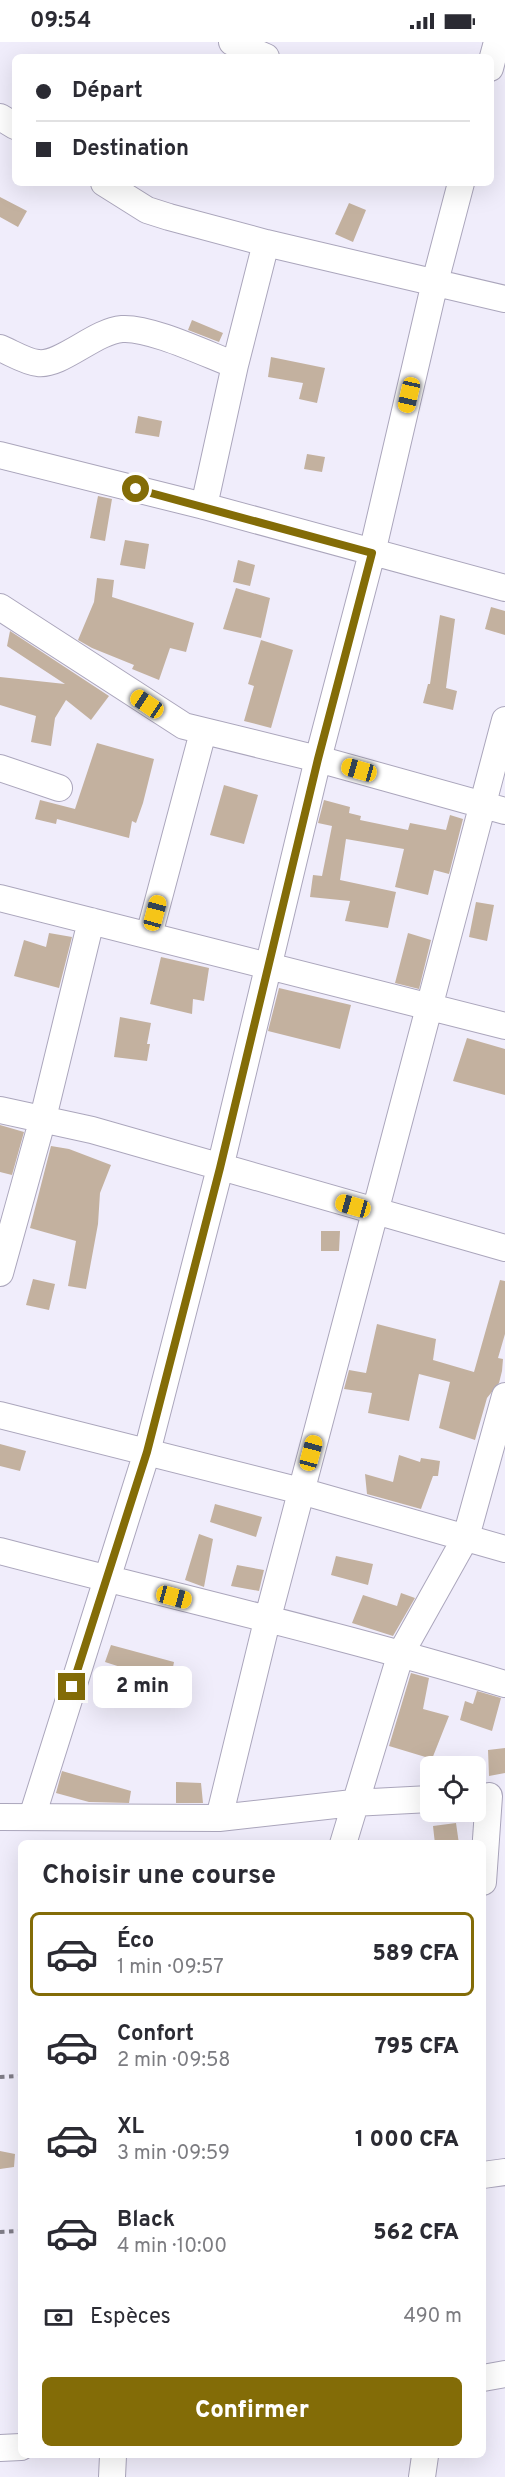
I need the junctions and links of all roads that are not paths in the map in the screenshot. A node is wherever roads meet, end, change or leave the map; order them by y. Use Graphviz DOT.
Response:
graph roads {
  1 [pos="232,42"];
  2 [pos="259,54"];
  3 [pos="109,186"];
  4 [pos="460,186"];
  5 [pos="266,243"];
  6 [pos="435,282"];
  7 [pos="505,300"];
  8 [pos="0,348"];
  9 [pos="235,365"];
  10 [pos="0,455"];
  11 [pos="204,506"];
  12 [pos="372,553"];
  13 [pos="505,588"];
  14 [pos="0,607"];
  15 [pos="505,720"];
  16 [pos="203,732"];
  17 [pos="318,759"];
  18 [pos="0,768"];
  19 [pos="59,788"];
  20 [pos="494,808"];
  21 [pos="0,898"];
  22 [pos="91,921"];
  23 [pos="149,935"];
  24 [pos="270,966"];
  25 [pos="429,1007"];
  26 [pos="505,1026"];
  27 [pos="0,1110"];
  28 [pos="43,1118"];
  29 [pos="220,1168"];
  30 [pos="375,1212"];
  31 [pos="505,1248"];
  32 [pos="0,1272"];
  33 [pos="505,1396"];
  34 [pos="0,1414"];
  35 [pos="147,1452"];
  36 [pos="301,1491"];
  37 [pos="466,1537"];
  38 [pos="505,1549"];
  39 [pos="0,1551"];
  40 [pos="105,1579"];
  41 [pos="267,1621"];
  42 [pos="401,1653"];
  43 [pos="505,1684"];
  44 [pos="490,1796"];
  45 [pos="420,1800"];
  46 [pos="353,1803"];
  47 [pos="0,1817"];
  48 [pos="32,1817"];
  49 [pos="219,1818"];
  50 [pos="344,1840"];
  51 [pos="486,1845"];
  52 [pos="505,2172"];
  53 [pos="486,2175"];
  54 [pos="505,2374"];
  55 [pos="486,2377"];
  56 [pos="18,2447"];
  57 [pos="0,2448"];
  58 [pos="113,2458"];
  59 [pos="425,2458"];
  60 [pos="112,2477"];
  61 [pos="422,2477"];
  1 -- 2 [label="street"];
  3 -- 5 [label="street"];
  4 -- 6 [label="street"];
  5 -- 6 [label="street"];
  5 -- 9 [label="street"];
  6 -- 7 [label="street"];
  6 -- 12 [label="street"];
  8 -- 9 [label="street"];
  9 -- 11 [label="street"];
  10 -- 11 [label="street"];
  11 -- 12 [label="street"];
  12 -- 13 [label="street"];
  12 -- 17 [label="street"];
  14 -- 16 [label="street"];
  15 -- 20 [label="street"];
  16 -- 17 [label="street"];
  16 -- 23 [label="street"];
  17 -- 20 [label="street"];
  17 -- 24 [label="street"];
  18 -- 19 [label="street"];
  20 -- 25 [label="street"];
  21 -- 22 [label="street"];
  22 -- 23 [label="street"];
  22 -- 28 [label="street"];
  23 -- 24 [label="street"];
  24 -- 25 [label="street"];
  24 -- 29 [label="street"];
  25 -- 26 [label="street"];
  25 -- 30 [label="street"];
  27 -- 28 [label="street"];
  28 -- 29 [label="street"];
  28 -- 32 [label="street"];
  29 -- 30 [label="street"];
  29 -- 35 [label="street"];
  30 -- 31 [label="street"];
  30 -- 36 [label="street"];
  33 -- 37 [label="street"];
  34 -- 35 [label="street"];
  35 -- 36 [label="street"];
  35 -- 40 [label="street"];
  36 -- 37 [label="street"];
  36 -- 41 [label="street"];
  37 -- 38 [label="street"];
  37 -- 42 [label="street"];
  39 -- 40 [label="street"];
  40 -- 41 [label="street"];
  40 -- 48 [label="street"];
  41 -- 42 [label="street"];
  41 -- 49 [label="street"];
  42 -- 43 [label="street"];
  42 -- 46 [label="street"];
  44 -- 51 [label="street"];
  45 -- 46 [label="street"];
  46 -- 49 [label="street"];
  46 -- 50 [label="street"];
  47 -- 48 [label="street"];
  48 -- 49 [label="street"];
  52 -- 53 [label="street"];
  54 -- 55 [label="street"];
  56 -- 57 [label="street"];
  58 -- 60 [label="street"];
  59 -- 61 [label="street"];
}
